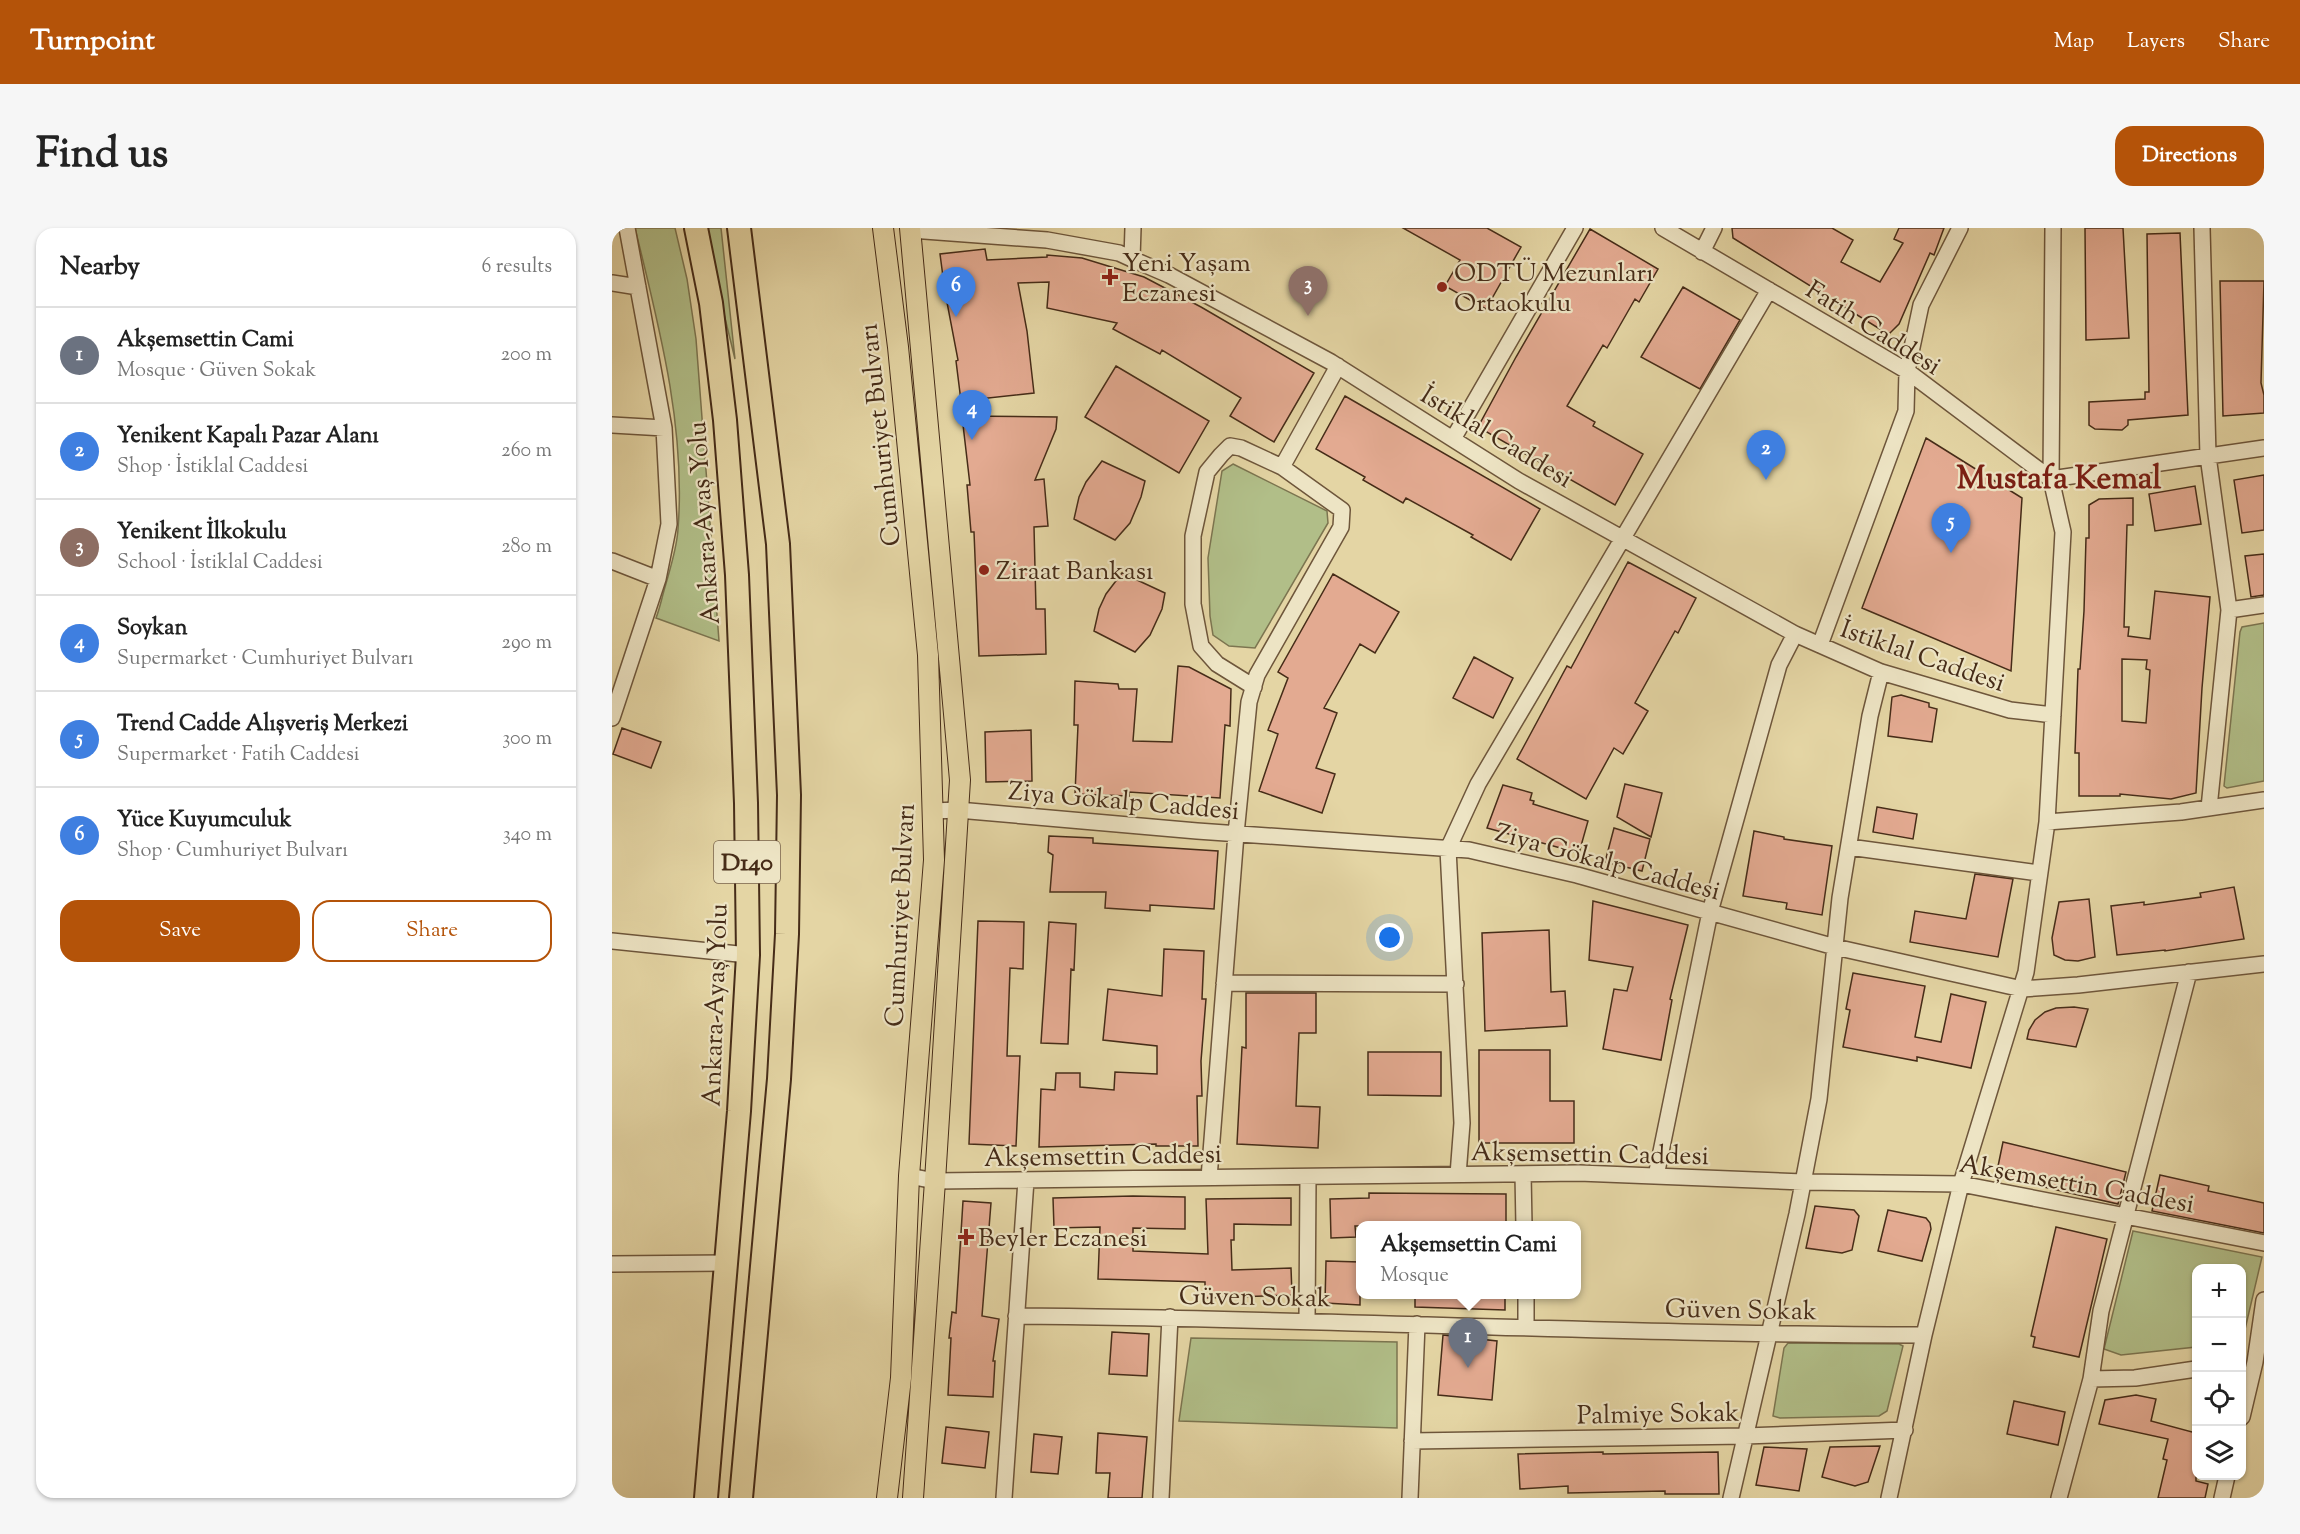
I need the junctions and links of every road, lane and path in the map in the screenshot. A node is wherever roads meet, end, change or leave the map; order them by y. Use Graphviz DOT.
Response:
graph roads {
  1 [pos="627,228"];
  2 [pos="696,228"];
  3 [pos="739,228"];
  4 [pos="883,228"];
  5 [pos="1133,228"];
  6 [pos="1575,228"];
  7 [pos="1663,228"];
  8 [pos="1714,228"];
  9 [pos="1960,228"];
  10 [pos="2053,228"];
  11 [pos="2202,228"];
  12 [pos="911,229"];
  13 [pos="1702,252"];
  14 [pos="1132,259"];
  15 [pos="612,283"];
  16 [pos="638,287"];
  17 [pos="1769,290"];
  18 [pos="1338,366"];
  19 [pos="1907,371"];
  20 [pos="612,425"];
  21 [pos="664,428"];
  22 [pos="1452,439"];
  23 [pos="2264,448"];
  24 [pos="2208,456"];
  25 [pos="1282,467"];
  26 [pos="2051,479"];
  27 [pos="1624,538"];
  28 [pos="612,561"];
  29 [pos="658,579"];
  30 [pos="2264,605"];
  31 [pos="2229,610"];
  32 [pos="1795,634"];
  33 [pos="1820,645"];
  34 [pos="1881,672"];
  35 [pos="1254,687"];
  36 [pos="613,714"];
  37 [pos="2053,715"];
  38 [pos="2264,800"];
  39 [pos="2209,808"];
  40 [pos="958,810"];
  41 [pos="933,811"];
  42 [pos="2047,822"];
  43 [pos="1236,834"];
  44 [pos="1849,847"];
  45 [pos="1448,849"];
  46 [pos="2039,873"];
  47 [pos="1710,912"];
  48 [pos="612,941"];
  49 [pos="1835,947"];
  50 [pos="748,955"];
  51 [pos="2264,964"];
  52 [pos="2189,972"];
  53 [pos="1224,983"];
  54 [pos="1456,984"];
  55 [pos="2022,989"];
  56 [pos="1523,1174"];
  57 [pos="1458,1175"];
  58 [pos="909,1176"];
  59 [pos="1656,1176"];
  60 [pos="1209,1178"];
  61 [pos="1308,1178"];
  62 [pos="1026,1180"];
  63 [pos="935,1181"];
  64 [pos="1803,1182"];
  65 [pos="1961,1184"];
  66 [pos="2125,1215"];
  67 [pos="1524,1221"];
  68 [pos="2264,1243"];
  69 [pos="726,1263"];
  70 [pos="612,1264"];
  71 [pos="1526,1299"];
  72 [pos="2264,1300"];
  73 [pos="1016,1316"];
  74 [pos="1170,1317"];
  75 [pos="1307,1321"];
  76 [pos="1417,1324"];
  77 [pos="1527,1327"];
  78 [pos="1769,1334"];
  79 [pos="1924,1335"];
  80 [pos="2253,1362"];
  81 [pos="2192,1370"];
  82 [pos="2091,1379"];
  83 [pos="2246,1394"];
  84 [pos="1905,1430"];
  85 [pos="1745,1436"];
  86 [pos="1412,1441"];
  87 [pos="2226,1480"];
  88 [pos="706,1498"];
  89 [pos="741,1498"];
  90 [pos="887,1498"];
  91 [pos="913,1498"];
  92 [pos="1004,1498"];
  93 [pos="1161,1498"];
  94 [pos="1410,1498"];
  95 [pos="1731,1498"];
  96 [pos="1889,1498"];
  97 [pos="2059,1498"];
  98 [pos="2222,1498"];
  1 -- 16 [label="street"];
  2 -- 50 [label="highway, Ankara-Ayaş Yolu / D140"];
  3 -- 89 [label="highway, D140"];
  4 -- 41 [label="main road, Cumhuriyet Bulvarı"];
  5 -- 14 [label="street"];
  6 -- 22 [label="street"];
  7 -- 13 [label="street, Fatih Caddesi"];
  8 -- 13 [label="street"];
  9 -- 19 [label="street"];
  10 -- 26 [label="street"];
  11 -- 24 [label="street"];
  12 -- 14 [label="street, İstiklal Caddesi"];
  12 -- 40 [label="main road, Cumhuriyet Bulvarı"];
  13 -- 17 [label="street, Fatih Caddesi"];
  14 -- 18 [label="street, İstiklal Caddesi"];
  15 -- 16 [label="street"];
  16 -- 21 [label="street"];
  17 -- 19 [label="street, Fatih Caddesi"];
  17 -- 27 [label="street"];
  18 -- 22 [label="street, İstiklal Caddesi"];
  18 -- 25 [label="street"];
  19 -- 26 [label="street, Fatih Caddesi"];
  19 -- 33 [label="street"];
  20 -- 21 [label="street"];
  21 -- 29 [label="street"];
  22 -- 27 [label="street, İstiklal Caddesi"];
  23 -- 24 [label="street"];
  24 -- 26 [label="street"];
  24 -- 31 [label="street"];
  25 -- 35 [label="street"];
  25 -- 35 [label="street"];
  26 -- 37 [label="street"];
  27 -- 32 [label="street, İstiklal Caddesi"];
  27 -- 45 [label="street"];
  28 -- 29 [label="street"];
  29 -- 36 [label="street"];
  30 -- 31 [label="street"];
  31 -- 39 [label="street"];
  32 -- 33 [label="street, İstiklal Caddesi"];
  32 -- 47 [label="street"];
  33 -- 34 [label="street, İstiklal Caddesi"];
  34 -- 37 [label="street, İstiklal Caddesi"];
  34 -- 44 [label="street"];
  35 -- 43 [label="street"];
  37 -- 42 [label="street"];
  38 -- 39 [label="street"];
  39 -- 42 [label="street"];
  40 -- 41 [label="street, Ziya Gökalp Caddesi"];
  40 -- 43 [label="street, Ziya Gökalp Caddesi"];
  40 -- 63 [label="main road, Cumhuriyet Bulvarı"];
  41 -- 58 [label="main road, Cumhuriyet Bulvarı"];
  42 -- 46 [label="street"];
  43 -- 45 [label="street, Ziya Gökalp Caddesi"];
  43 -- 53 [label="street"];
  44 -- 46 [label="street"];
  44 -- 49 [label="street"];
  45 -- 47 [label="street, Ziya Gökalp Caddesi"];
  45 -- 54 [label="street"];
  46 -- 55 [label="street"];
  47 -- 49 [label="street, Ziya Gökalp Caddesi"];
  47 -- 59 [label="street"];
  48 -- 50 [label="street"];
  49 -- 55 [label="street, Ziya Gökalp Caddesi"];
  49 -- 64 [label="street"];
  50 -- 69 [label="highway, Ankara-Ayaş Yolu / D140"];
  51 -- 52 [label="street, Ziya Gökalp Caddesi"];
  52 -- 55 [label="street, Ziya Gökalp Caddesi"];
  52 -- 66 [label="street"];
  53 -- 54 [label="street"];
  53 -- 60 [label="street"];
  54 -- 57 [label="street"];
  55 -- 65 [label="street"];
  56 -- 57 [label="street, Akşemsettin Caddesi"];
  56 -- 59 [label="street, Akşemsettin Caddesi"];
  56 -- 67 [label="street"];
  57 -- 61 [label="street, Akşemsettin Caddesi"];
  58 -- 63 [label="street, Akşemsettin Caddesi"];
  58 -- 90 [label="main road, Cumhuriyet Bulvarı"];
  59 -- 64 [label="street, Akşemsettin Caddesi"];
  60 -- 61 [label="street, Akşemsettin Caddesi"];
  60 -- 62 [label="street, Akşemsettin Caddesi"];
  61 -- 75 [label="street"];
  62 -- 63 [label="street, Akşemsettin Caddesi"];
  62 -- 73 [label="street"];
  63 -- 91 [label="main road, Cumhuriyet Bulvarı"];
  64 -- 65 [label="street, Akşemsettin Caddesi"];
  64 -- 78 [label="street"];
  65 -- 66 [label="street, Akşemsettin Caddesi"];
  65 -- 79 [label="street"];
  66 -- 68 [label="street, Akşemsettin Caddesi"];
  66 -- 82 [label="street"];
  69 -- 70 [label="street"];
  69 -- 88 [label="highway, Ankara-Ayaş Yolu / D140"];
  71 -- 77 [label="street"];
  72 -- 80 [label="street"];
  73 -- 74 [label="street, Güven Sokak"];
  73 -- 92 [label="street"];
  74 -- 75 [label="street, Güven Sokak"];
  74 -- 93 [label="street"];
  75 -- 76 [label="street, Güven Sokak"];
  76 -- 77 [label="street, Güven Sokak"];
  76 -- 86 [label="street"];
  77 -- 78 [label="street, Güven Sokak"];
  78 -- 79 [label="street, Güven Sokak"];
  78 -- 85 [label="street"];
  79 -- 84 [label="street"];
  80 -- 83 [label="street"];
  81 -- 82 [label="street"];
  82 -- 97 [label="street"];
  84 -- 85 [label="street, Palmiye Sokak"];
  84 -- 96 [label="street"];
  85 -- 86 [label="street, Palmiye Sokak"];
  85 -- 95 [label="street"];
  86 -- 94 [label="street"];
  87 -- 98 [label="street"];
}
